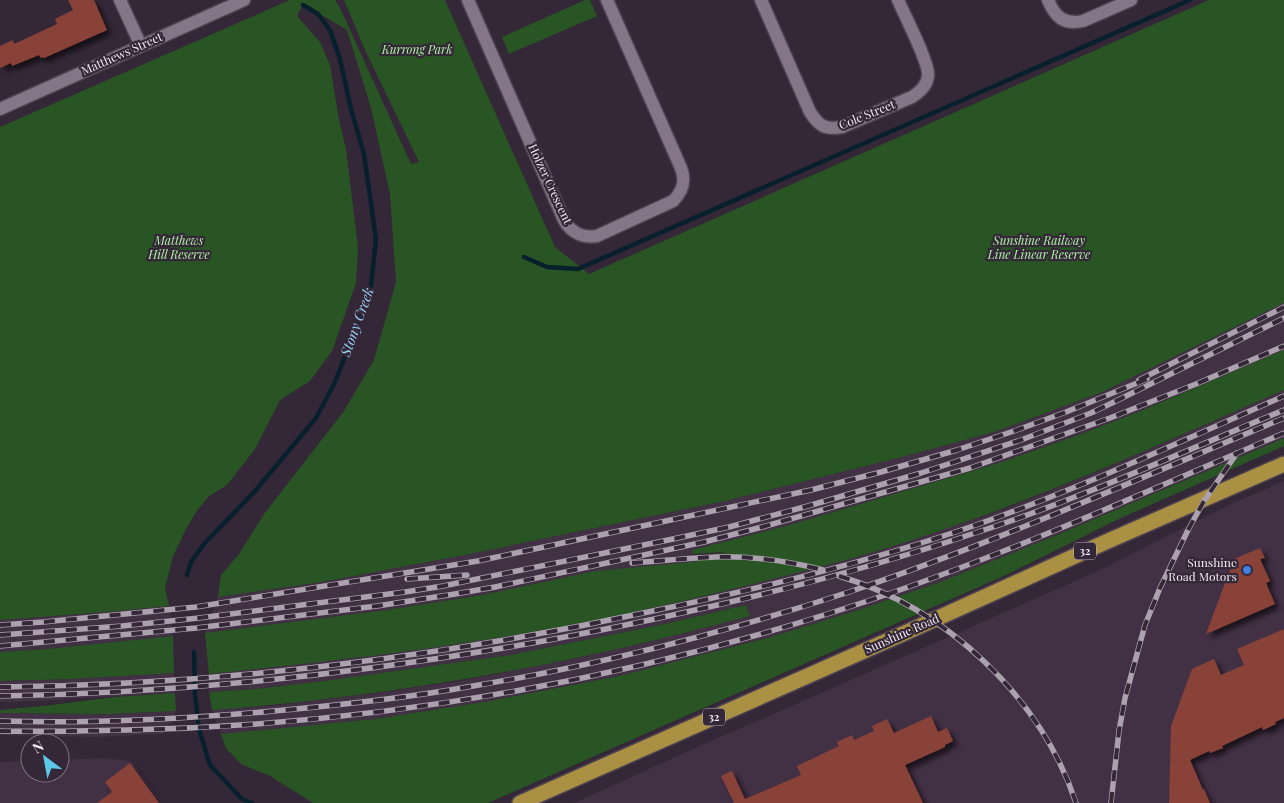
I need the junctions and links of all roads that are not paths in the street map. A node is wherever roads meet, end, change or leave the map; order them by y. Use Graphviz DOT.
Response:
graph roads {
  1 [pos="120,0"];
  2 [pos="244,0"];
  3 [pos="468,0"];
  4 [pos="761,0"];
  5 [pos="898,0"];
  6 [pos="1048,0"];
  7 [pos="1132,0"];
  8 [pos="611,1"];
  9 [pos="141,46"];
  10 [pos="0,109"];
  11 [pos="1284,464"];
  12 [pos="520,803"];
  1 -- 9 [label="street"];
  2 -- 9 [label="street, Matthews Street"];
  3 -- 8 [label="street, Holzer Crescent"];
  4 -- 5 [label="street, Cole Street"];
  6 -- 7 [label="street"];
  9 -- 10 [label="street, Matthews Street"];
  11 -- 12 [label="main road, Sunshine Road / 32"];
}
